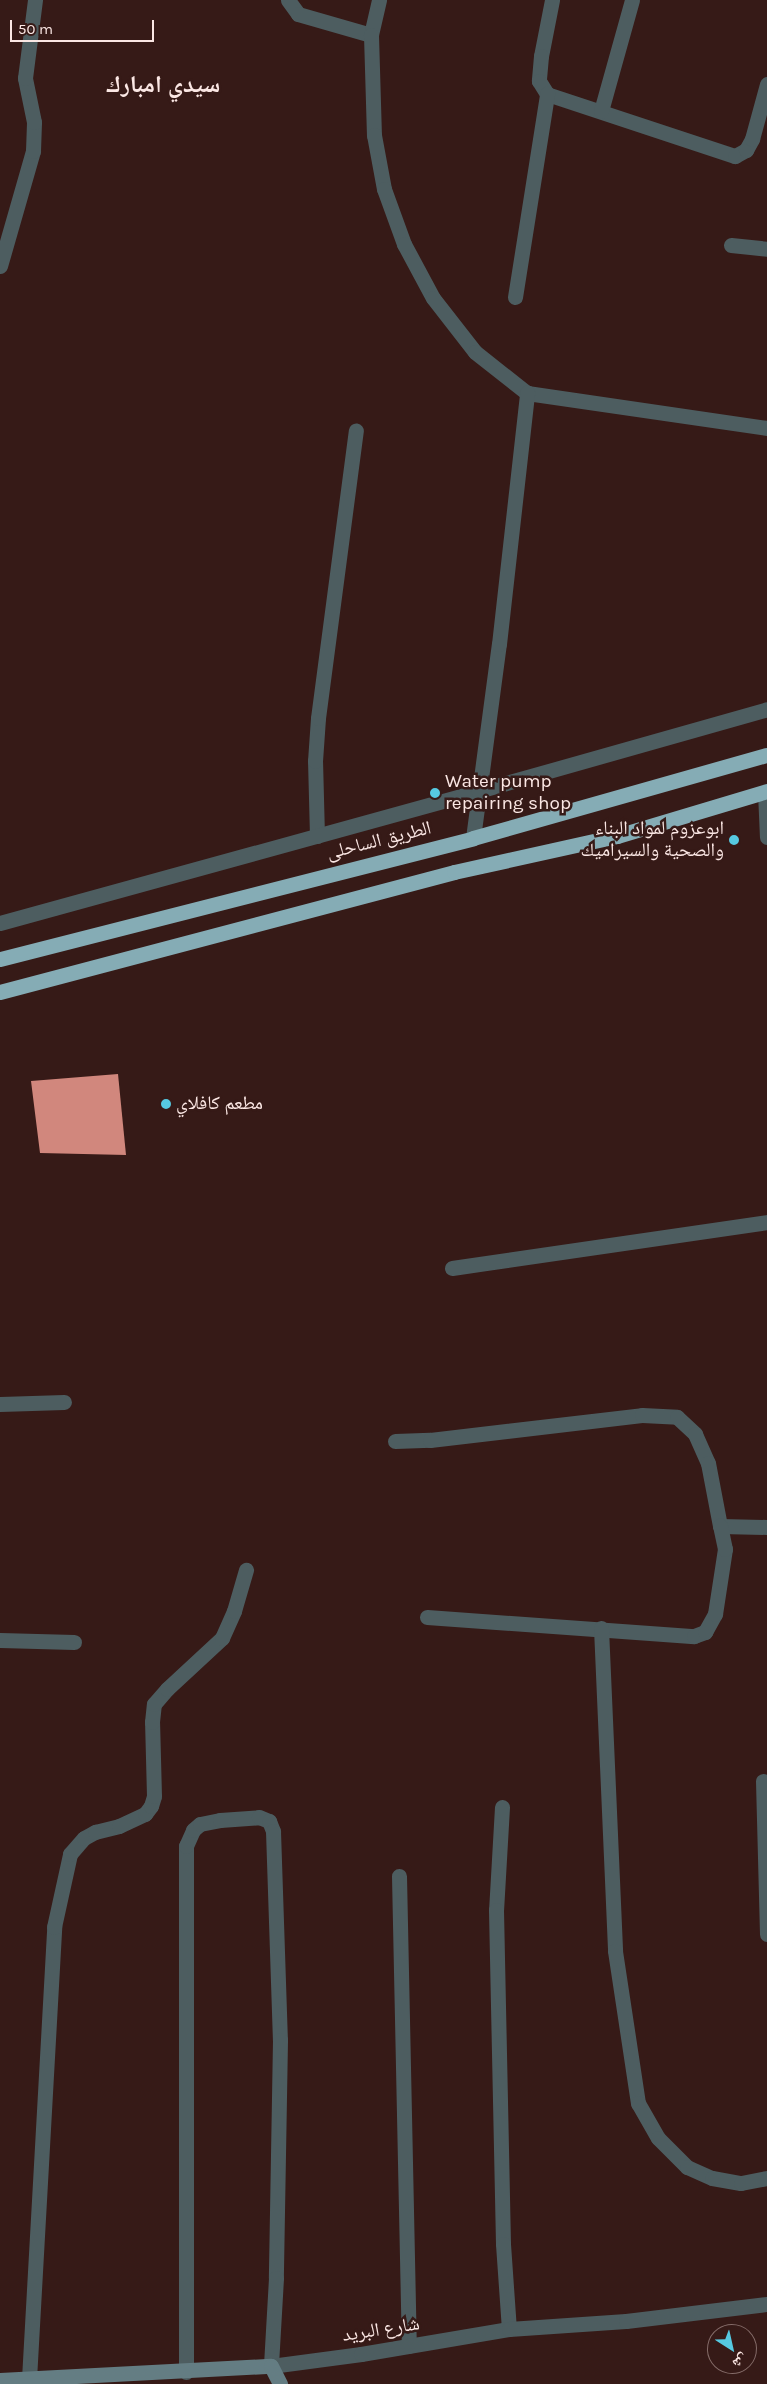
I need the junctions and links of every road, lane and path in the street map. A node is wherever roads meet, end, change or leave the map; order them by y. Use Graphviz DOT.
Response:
graph roads {
  1 [pos="35,0"];
  2 [pos="288,0"];
  3 [pos="379,0"];
  4 [pos="552,0"];
  5 [pos="632,0"];
  6 [pos="370,35"];
  7 [pos="767,84"];
  8 [pos="547,94"];
  9 [pos="601,111"];
  10 [pos="731,246"];
  11 [pos="767,249"];
  12 [pos="0,266"];
  13 [pos="514,296"];
  14 [pos="527,393"];
  15 [pos="767,428"];
  16 [pos="356,431"];
  17 [pos="767,709"];
  18 [pos="767,755"];
  19 [pos="478,791"];
  20 [pos="766,791"];
  21 [pos="317,836"];
  22 [pos="767,837"];
  23 [pos="473,838"];
  24 [pos="0,923"];
  25 [pos="0,959"];
  26 [pos="0,992"];
  27 [pos="767,1222"];
  28 [pos="452,1268"];
  29 [pos="64,1402"];
  30 [pos="0,1404"];
  31 [pos="395,1441"];
  32 [pos="720,1526"];
  33 [pos="767,1527"];
  34 [pos="246,1570"];
  35 [pos="427,1617"];
  36 [pos="602,1628"];
  37 [pos="0,1640"];
  38 [pos="74,1642"];
  39 [pos="763,1781"];
  40 [pos="502,1806"];
  41 [pos="399,1876"];
  42 [pos="767,1934"];
  43 [pos="767,2178"];
  44 [pos="767,2304"];
  45 [pos="509,2329"];
  46 [pos="409,2346"];
  47 [pos="271,2366"];
  48 [pos="186,2372"];
  49 [pos="29,2379"];
  50 [pos="97,2379"];
  51 [pos="0,2380"];
  52 [pos="280,2384"];
  1 -- 12 [label="street"];
  2 -- 6 [label="street"];
  3 -- 6 [label="street"];
  4 -- 8 [label="street"];
  5 -- 9 [label="street"];
  6 -- 14 [label="street"];
  7 -- 9 [label="street"];
  8 -- 9 [label="street"];
  8 -- 13 [label="street"];
  10 -- 11 [label="street"];
  14 -- 15 [label="street"];
  14 -- 19 [label="street"];
  16 -- 21 [label="street"];
  17 -- 19 [label="street"];
  18 -- 23 [label="highway, الطريق الساحلى"];
  19 -- 21 [label="street"];
  19 -- 23 [label="street"];
  20 -- 22 [label="street"];
  20 -- 26 [label="highway"];
  21 -- 24 [label="street"];
  23 -- 25 [label="highway, الطريق الساحلى"];
  27 -- 28 [label="street"];
  29 -- 30 [label="street"];
  31 -- 32 [label="street"];
  32 -- 33 [label="street"];
  32 -- 36 [label="street"];
  34 -- 49 [label="street"];
  35 -- 36 [label="street"];
  36 -- 43 [label="street"];
  37 -- 38 [label="street"];
  39 -- 42 [label="street"];
  40 -- 45 [label="street"];
  41 -- 46 [label="street"];
  44 -- 45 [label="street, شارع البريد"];
  45 -- 46 [label="street, شارع البريد"];
  46 -- 47 [label="street, شارع البريد"];
  47 -- 48 [label="street, شارع البريد"];
  47 -- 48 [label="street"];
  47 -- 52 [label="street"];
  48 -- 50 [label="street, شارع البريد"];
  49 -- 50 [label="street, شارع البريد"];
  49 -- 51 [label="street, شارع البريد"];
}
